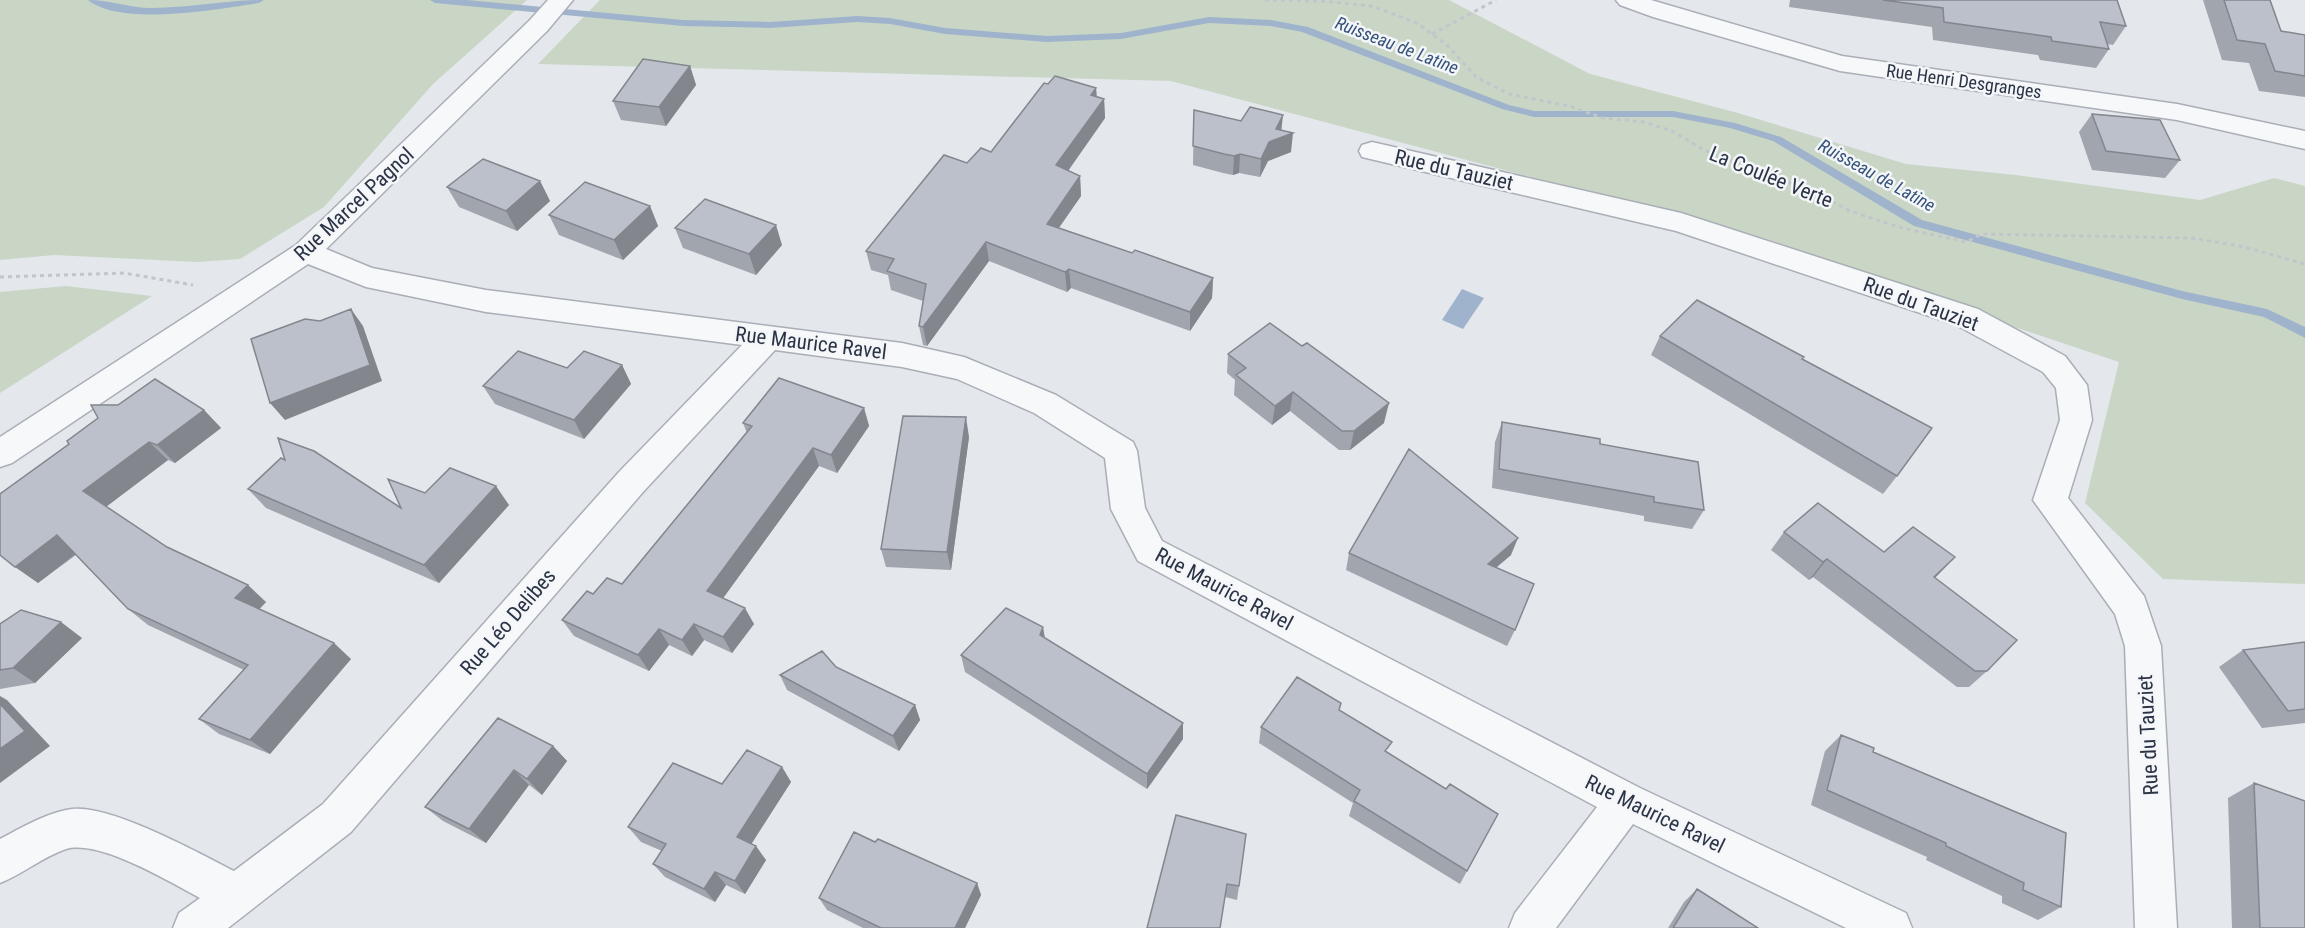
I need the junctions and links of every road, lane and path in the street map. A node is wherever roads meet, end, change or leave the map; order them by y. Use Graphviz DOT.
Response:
graph roads {
  1 [pos="1265,0"];
  2 [pos="1496,0"];
  3 [pos="1628,0"];
  4 [pos="555,7"];
  5 [pos="1432,34"];
  6 [pos="2305,140"];
  7 [pos="1372,151"];
  8 [pos="306,252"];
  9 [pos="2305,264"];
  10 [pos="0,277"];
  11 [pos="246,293"];
  12 [pos="768,338"];
  13 [pos="0,454"];
  14 [pos="1626,801"];
  15 [pos="0,862"];
  16 [pos="237,894"];
  17 [pos="194,928"];
  18 [pos="1530,928"];
  19 [pos="1891,928"];
  20 [pos="2156,928"];
  1 -- 5 [label="path, La Coulée Verte"];
  2 -- 5 [label="path"];
  3 -- 6 [label="street, Rue Henri Desgranges"];
  4 -- 8 [label="street, Rue Marcel Pagnol"];
  5 -- 9 [label="path, La Coulée Verte"];
  7 -- 20 [label="street, Rue du Tauziet"];
  8 -- 11 [label="street, Rue Marcel Pagnol"];
  8 -- 12 [label="street, Rue Maurice Ravel"];
  10 -- 11 [label="path"];
  11 -- 13 [label="street, Rue Marcel Pagnol"];
  12 -- 14 [label="street, Rue Maurice Ravel"];
  12 -- 16 [label="street, Rue Léo Delibes"];
  14 -- 18 [label="street"];
  14 -- 19 [label="street, Rue Maurice Ravel"];
  15 -- 16 [label="street"];
  16 -- 17 [label="street, Rue Léo Delibes"];
}
